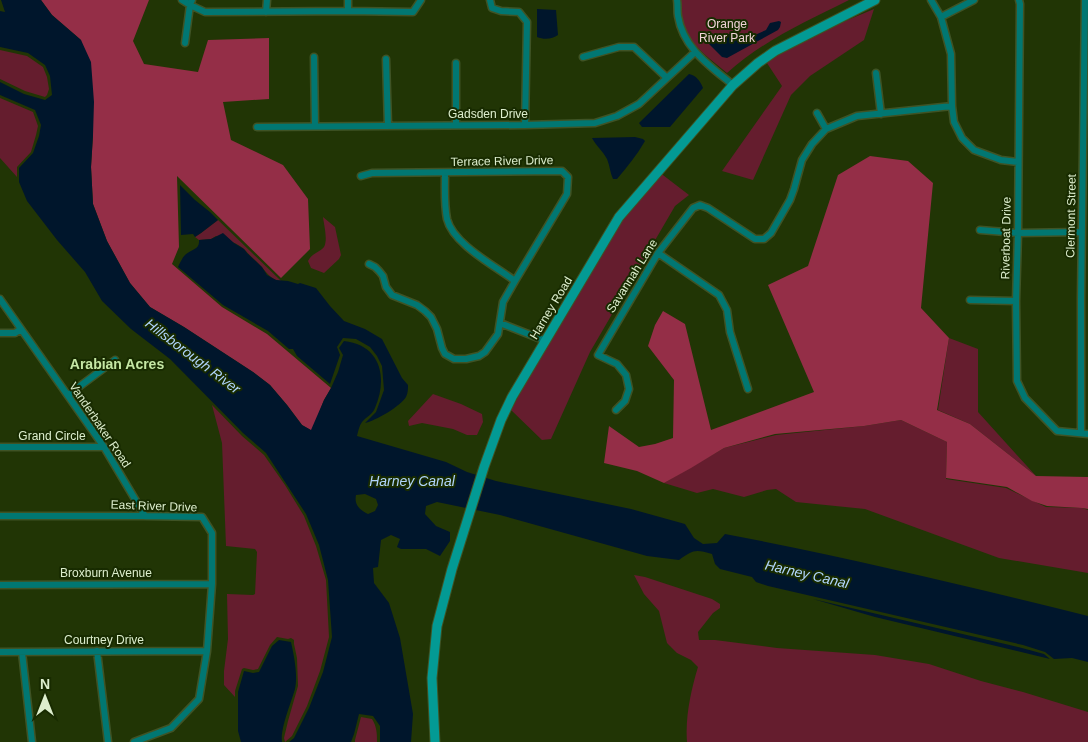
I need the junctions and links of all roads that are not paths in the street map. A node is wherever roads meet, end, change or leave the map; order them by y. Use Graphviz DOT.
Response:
graph roads {
  1 [pos="182,0"];
  2 [pos="266,0"];
  3 [pos="348,0"];
  4 [pos="490,0"];
  5 [pos="678,0"];
  6 [pos="875,0"];
  7 [pos="931,0"];
  8 [pos="974,0"];
  9 [pos="1019,0"];
  10 [pos="1086,0"];
  11 [pos="421,1"];
  12 [pos="191,3"];
  13 [pos="348,11"];
  14 [pos="266,12"];
  15 [pos="941,17"];
  16 [pos="185,43"];
  17 [pos="695,52"];
  18 [pos="314,57"];
  19 [pos="583,57"];
  20 [pos="386,59"];
  21 [pos="456,63"];
  22 [pos="876,73"];
  23 [pos="667,78"];
  24 [pos="733,86"];
  25 [pos="952,106"];
  26 [pos="817,113"];
  27 [pos="881,114"];
  28 [pos="456,125"];
  29 [pos="525,125"];
  30 [pos="315,126"];
  31 [pos="388,126"];
  32 [pos="257,127"];
  33 [pos="826,129"];
  34 [pos="1018,162"];
  35 [pos="1086,162"];
  36 [pos="445,172"];
  37 [pos="361,176"];
  38 [pos="980,230"];
  39 [pos="1082,232"];
  40 [pos="1018,233"];
  41 [pos="658,254"];
  42 [pos="369,264"];
  43 [pos="515,280"];
  44 [pos="0,299"];
  45 [pos="970,300"];
  46 [pos="1085,300"];
  47 [pos="1016,301"];
  48 [pos="500,323"];
  49 [pos="21,330"];
  50 [pos="0,333"];
  51 [pos="546,341"];
  52 [pos="115,360"];
  53 [pos="748,389"];
  54 [pos="68,395"];
  55 [pos="616,410"];
  56 [pos="1084,433"];
  57 [pos="0,447"];
  58 [pos="104,447"];
  59 [pos="0,516"];
  60 [pos="145,516"];
  61 [pos="212,584"];
  62 [pos="0,585"];
  63 [pos="97,651"];
  64 [pos="207,651"];
  65 [pos="0,652"];
  66 [pos="22,652"];
  67 [pos="32,742"];
  68 [pos="108,742"];
  69 [pos="134,742"];
  70 [pos="435,742"];
  1 -- 12 [label="street"];
  2 -- 14 [label="street"];
  3 -- 13 [label="street"];
  4 -- 29 [label="street"];
  5 -- 17 [label="street"];
  6 -- 24 [label="street, Harney Road"];
  7 -- 15 [label="street"];
  8 -- 15 [label="street"];
  9 -- 34 [label="street, Riverboat Drive"];
  10 -- 35 [label="street, Clermont Street"];
  11 -- 13 [label="street"];
  12 -- 14 [label="street"];
  12 -- 16 [label="street"];
  13 -- 14 [label="street"];
  15 -- 25 [label="street"];
  17 -- 23 [label="street, Gadsden Drive"];
  17 -- 24 [label="street"];
  18 -- 30 [label="street"];
  19 -- 23 [label="street"];
  20 -- 31 [label="street"];
  21 -- 28 [label="street"];
  22 -- 27 [label="street"];
  23 -- 29 [label="street, Gadsden Drive"];
  24 -- 51 [label="street, Harney Road"];
  25 -- 27 [label="street, Savannah Lane"];
  25 -- 34 [label="street"];
  26 -- 33 [label="street"];
  27 -- 33 [label="street, Savannah Lane"];
  28 -- 29 [label="street, Gadsden Drive"];
  28 -- 31 [label="street, Gadsden Drive"];
  30 -- 31 [label="street, Gadsden Drive"];
  30 -- 32 [label="street, Gadsden Drive"];
  33 -- 41 [label="street, Savannah Lane"];
  34 -- 40 [label="street, Riverboat Drive"];
  35 -- 39 [label="street, Clermont Street"];
  36 -- 37 [label="street, Terrace River Drive"];
  36 -- 43 [label="street"];
  36 -- 43 [label="street, Terrace River Drive"];
  38 -- 40 [label="street"];
  39 -- 40 [label="street"];
  39 -- 46 [label="street, Clermont Street"];
  40 -- 47 [label="street, Riverboat Drive"];
  41 -- 53 [label="street"];
  41 -- 55 [label="street, Savannah Lane"];
  42 -- 48 [label="street, Terrace River Drive"];
  43 -- 48 [label="street, Terrace River Drive"];
  44 -- 49 [label="street, Vanderbaker Road"];
  45 -- 47 [label="street"];
  46 -- 56 [label="street, Clermont Street"];
  47 -- 56 [label="street, Riverboat Drive"];
  48 -- 51 [label="street"];
  49 -- 50 [label="street"];
  49 -- 54 [label="street, Vanderbaker Road"];
  51 -- 70 [label="street, Harney Road"];
  52 -- 54 [label="street"];
  54 -- 58 [label="street, Vanderbaker Road"];
  57 -- 58 [label="street, Grand Circle"];
  58 -- 60 [label="street, Vanderbaker Road"];
  59 -- 60 [label="street, East River Drive"];
  60 -- 61 [label="street, East River Drive"];
  61 -- 62 [label="street, Broxburn Avenue"];
  61 -- 64 [label="street, East River Drive"];
  63 -- 64 [label="street, Courtney Drive"];
  63 -- 66 [label="street, Courtney Drive"];
  63 -- 68 [label="street"];
  64 -- 69 [label="street, East River Drive"];
  65 -- 66 [label="street, Courtney Drive"];
  66 -- 67 [label="street"];
}
